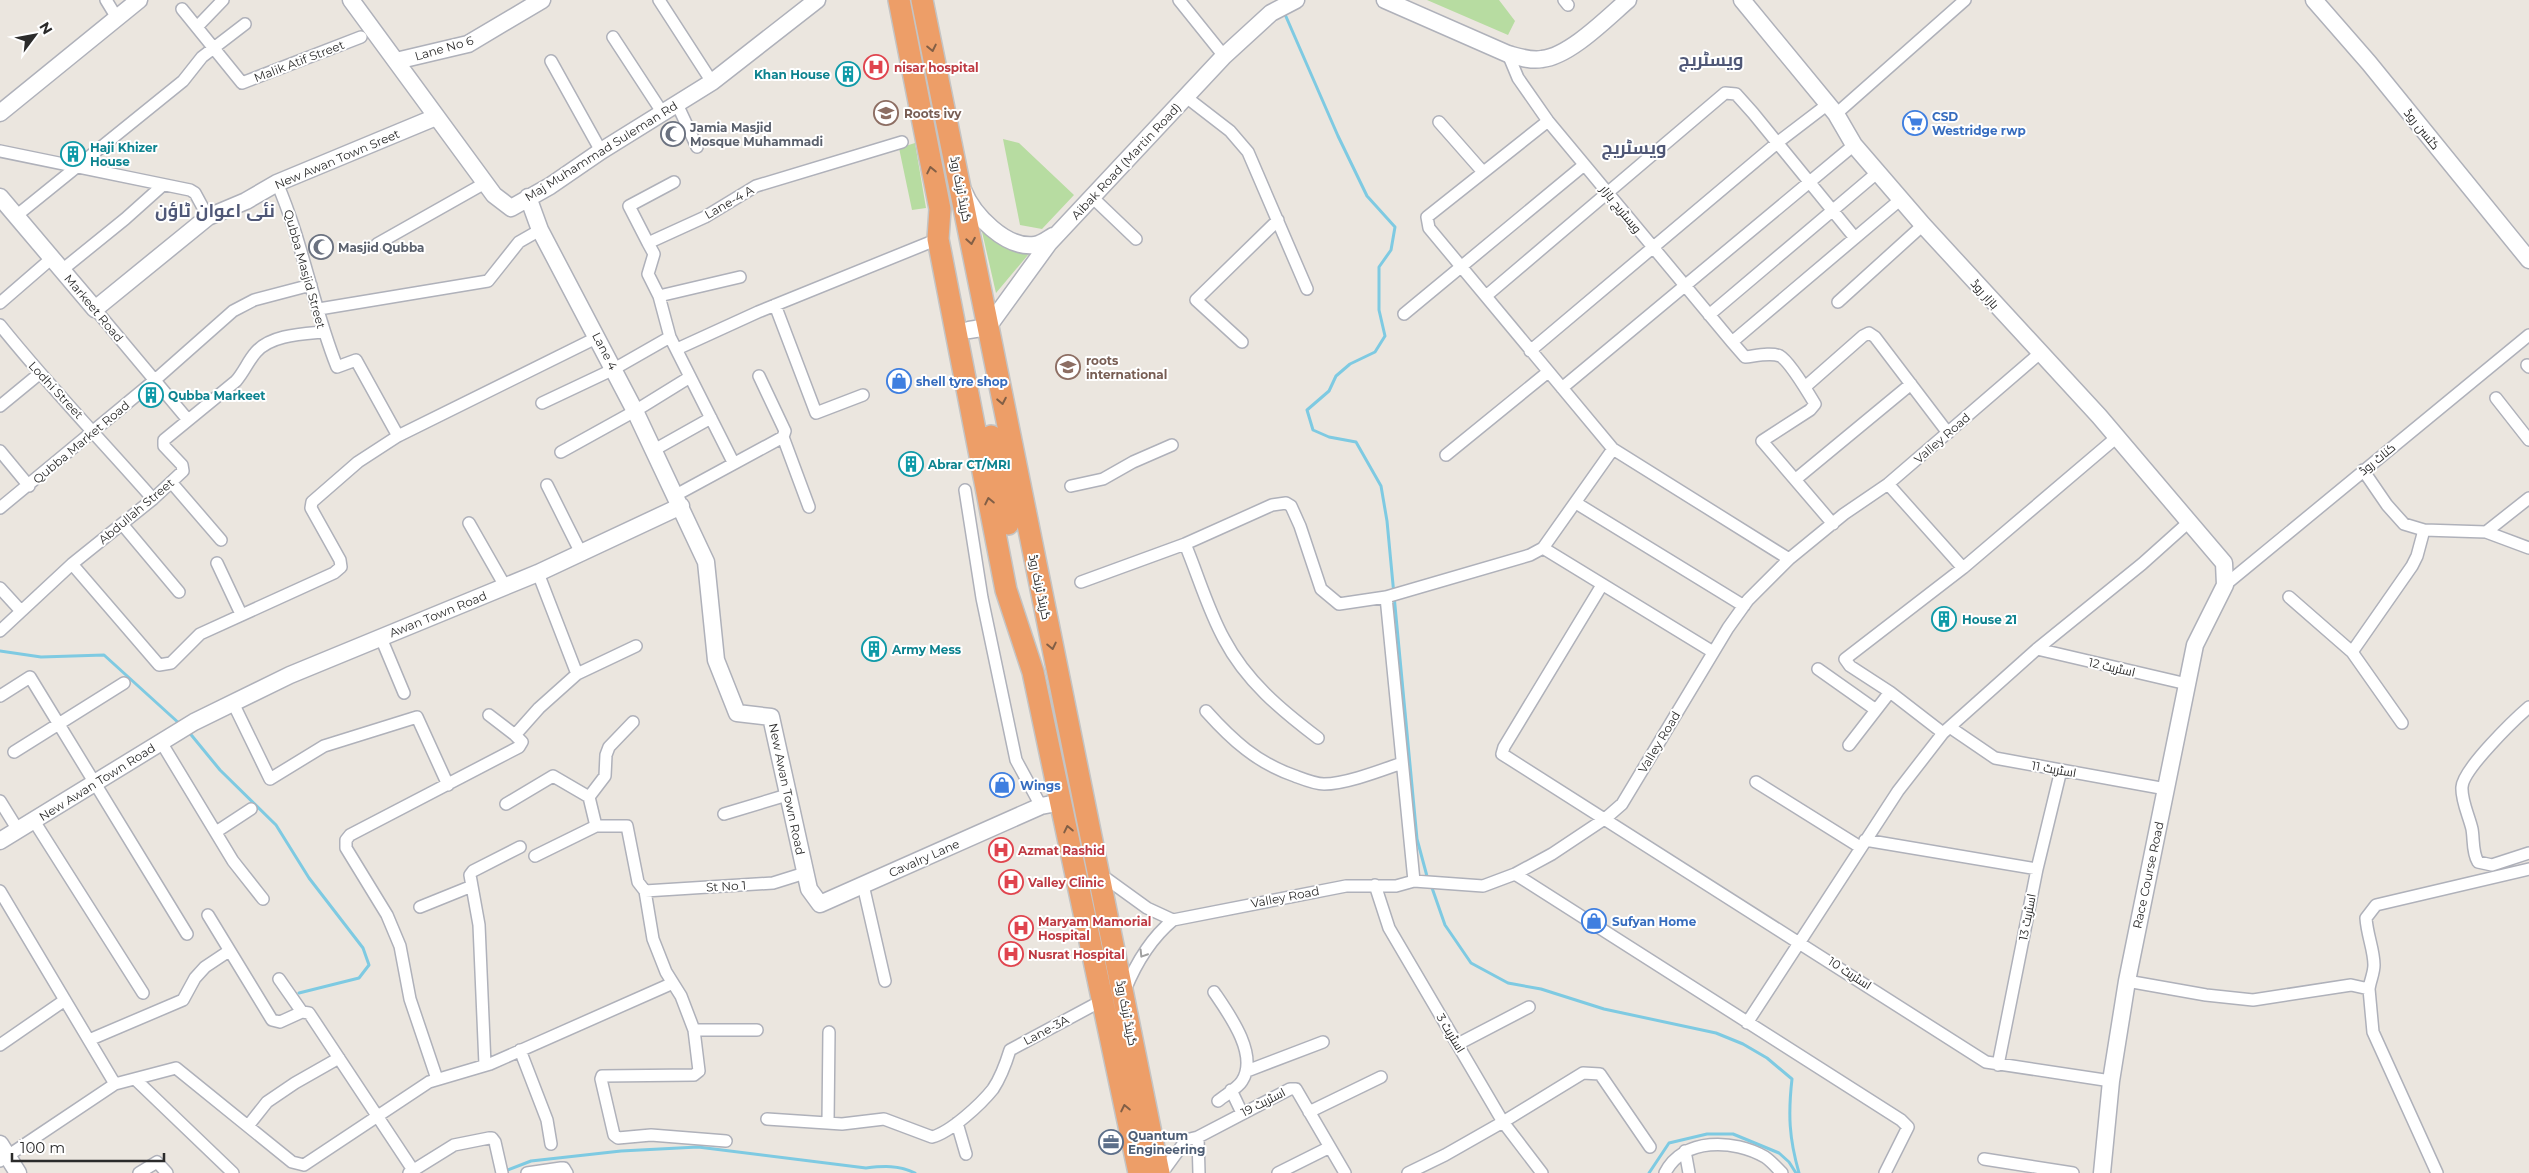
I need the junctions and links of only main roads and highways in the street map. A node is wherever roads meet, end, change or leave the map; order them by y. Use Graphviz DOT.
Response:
graph roads {
  1 [pos="899,0"];
  2 [pos="922,0"];
  3 [pos="940,209"];
  4 [pos="978,328"];
  5 [pos="1033,672"];
  6 [pos="1113,998"];
  7 [pos="1139,1173"];
  8 [pos="1161,1173"];
  3 -- 1 [label="highway, گرینڈ ٹرنک روڈ, one-way"];
  2 -- 4 [label="highway, گرینڈ ٹرنک روڈ, one-way"];
  3 -- 4 [label="highway, گرینڈ ٹرنک روڈ"];
  5 -- 3 [label="highway, گرینڈ ٹرنک روڈ, one-way"];
  4 -- 5 [label="highway, گرینڈ ٹرنک روڈ"];
  4 -- 6 [label="highway, گرینڈ ٹرنک روڈ, one-way"];
  6 -- 5 [label="highway, گرینڈ ٹرنک روڈ, one-way"];
  7 -- 6 [label="highway, گرینڈ ٹرنک روڈ, one-way"];
  6 -- 8 [label="highway, گرینڈ ٹرنک روڈ"];
}
